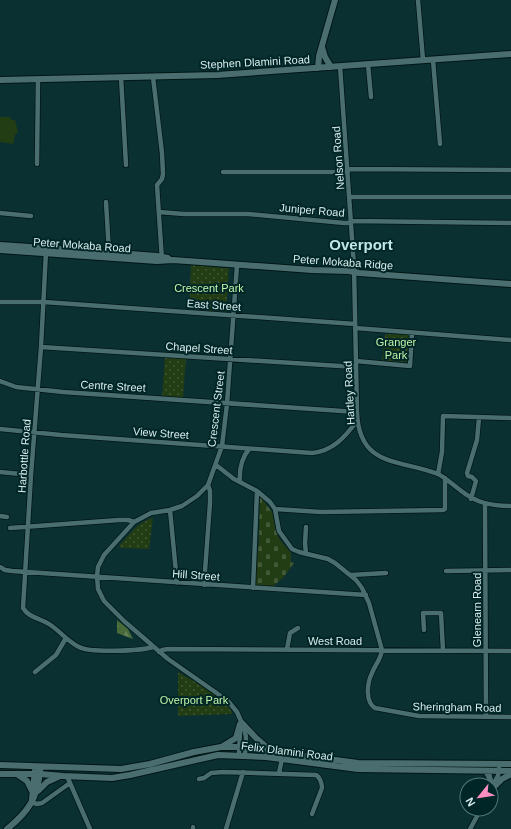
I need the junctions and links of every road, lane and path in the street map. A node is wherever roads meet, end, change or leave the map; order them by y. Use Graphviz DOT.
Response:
graph roads {
  1 [pos="336,0"];
  2 [pos="418,0"];
  3 [pos="322,47"];
  4 [pos="511,54"];
  5 [pos="423,60"];
  6 [pos="433,60"];
  7 [pos="368,64"];
  8 [pos="340,66"];
  9 [pos="331,67"];
  10 [pos="318,68"];
  11 [pos="121,77"];
  12 [pos="153,77"];
  13 [pos="38,79"];
  14 [pos="0,80"];
  15 [pos="371,97"];
  16 [pos="440,144"];
  17 [pos="37,164"];
  18 [pos="126,165"];
  19 [pos="511,170"];
  20 [pos="348,171"];
  21 [pos="223,172"];
  22 [pos="350,197"];
  23 [pos="511,197"];
  24 [pos="106,202"];
  25 [pos="159,212"];
  26 [pos="0,213"];
  27 [pos="31,216"];
  28 [pos="351,221"];
  29 [pos="511,223"];
  30 [pos="0,245"];
  31 [pos="0,250"];
  32 [pos="46,252"];
  33 [pos="78,252"];
  34 [pos="110,252"];
  35 [pos="162,258"];
  36 [pos="237,265"];
  37 [pos="354,272"];
  38 [pos="511,284"];
  39 [pos="0,302"];
  40 [pos="44,302"];
  41 [pos="234,315"];
  42 [pos="355,326"];
  43 [pos="412,332"];
  44 [pos="511,340"];
  45 [pos="41,347"];
  46 [pos="230,359"];
  47 [pos="356,361"];
  48 [pos="356,367"];
  49 [pos="0,381"];
  50 [pos="38,390"];
  51 [pos="227,404"];
  52 [pos="357,412"];
  53 [pos="479,418"];
  54 [pos="511,418"];
  55 [pos="357,421"];
  56 [pos="0,429"];
  57 [pos="34,432"];
  58 [pos="222,446"];
  59 [pos="249,449"];
  60 [pos="216,465"];
  61 [pos="0,472"];
  62 [pos="438,474"];
  63 [pos="31,475"];
  64 [pos="445,478"];
  65 [pos="240,482"];
  66 [pos="208,485"];
  67 [pos="257,490"];
  68 [pos="471,499"];
  69 [pos="485,504"];
  70 [pos="511,506"];
  71 [pos="275,509"];
  72 [pos="170,510"];
  73 [pos="0,516"];
  74 [pos="7,516"];
  75 [pos="134,522"];
  76 [pos="28,527"];
  77 [pos="306,527"];
  78 [pos="10,528"];
  79 [pos="306,554"];
  80 [pos="0,567"];
  81 [pos="486,570"];
  82 [pos="511,570"];
  83 [pos="25,571"];
  84 [pos="446,571"];
  85 [pos="386,573"];
  86 [pos="351,575"];
  87 [pos="97,576"];
  88 [pos="177,583"];
  89 [pos="204,585"];
  90 [pos="253,588"];
  91 [pos="366,595"];
  92 [pos="298,628"];
  93 [pos="424,630"];
  94 [pos="66,638"];
  95 [pos="153,646"];
  96 [pos="287,650"];
  97 [pos="382,650"];
  98 [pos="443,651"];
  99 [pos="486,651"];
  100 [pos="511,651"];
  101 [pos="159,652"];
  102 [pos="35,672"];
  103 [pos="486,716"];
  104 [pos="511,717"];
  105 [pos="241,723"];
  106 [pos="221,747"];
  107 [pos="243,747"];
  108 [pos="270,750"];
  109 [pos="242,755"];
  110 [pos="282,759"];
  111 [pos="499,764"];
  112 [pos="511,764"];
  113 [pos="0,765"];
  114 [pos="36,769"];
  115 [pos="486,771"];
  116 [pos="243,772"];
  117 [pos="499,772"];
  118 [pos="279,773"];
  119 [pos="511,773"];
  120 [pos="0,774"];
  121 [pos="17,774"];
  122 [pos="65,776"];
  123 [pos="490,777"];
  124 [pos="497,777"];
  125 [pos="199,779"];
  126 [pos="499,782"];
  127 [pos="70,783"];
  128 [pos="35,792"];
  129 [pos="32,802"];
  130 [pos="312,814"];
  131 [pos="477,817"];
  132 [pos="7,829"];
  133 [pos="90,829"];
  134 [pos="226,829"];
  135 [pos="470,829"];
  1 -- 3 [label="street"];
  2 -- 5 [label="street"];
  3 -- 9 [label="street"];
  3 -- 10 [label="street"];
  4 -- 6 [label="street, Stephen Dlamini Road"];
  5 -- 6 [label="street, Stephen Dlamini Road"];
  5 -- 7 [label="street, Stephen Dlamini Road"];
  6 -- 16 [label="street"];
  7 -- 8 [label="street, Stephen Dlamini Road"];
  7 -- 15 [label="street"];
  8 -- 9 [label="street, Stephen Dlamini Road"];
  8 -- 20 [label="street, Nelson Road"];
  9 -- 10 [label="street, Stephen Dlamini Road"];
  10 -- 12 [label="street, Stephen Dlamini Road"];
  11 -- 12 [label="street, Stephen Dlamini Road"];
  11 -- 13 [label="street, Stephen Dlamini Road"];
  11 -- 18 [label="street"];
  12 -- 25 [label="street"];
  13 -- 14 [label="street, Stephen Dlamini Road"];
  13 -- 17 [label="street"];
  19 -- 20 [label="street"];
  20 -- 21 [label="street"];
  20 -- 22 [label="street, Nelson Road"];
  22 -- 23 [label="street"];
  22 -- 28 [label="street, Nelson Road"];
  24 -- 34 [label="street"];
  25 -- 28 [label="street, Juniper Road"];
  25 -- 35 [label="street"];
  26 -- 27 [label="street"];
  28 -- 29 [label="street, Juniper Road"];
  28 -- 37 [label="street, Nelson Road"];
  30 -- 33 [label="street, Peter Mokaba Road"];
  31 -- 32 [label="street, Peter Mokaba Road"];
  32 -- 33 [label="street, Peter Mokaba Road"];
  32 -- 40 [label="street, Harbottle Road"];
  33 -- 34 [label="street, Peter Mokaba Road"];
  33 -- 35 [label="street, Peter Mokaba Road"];
  34 -- 35 [label="street, Peter Mokaba Road"];
  35 -- 36 [label="street, Peter Mokaba Ridge"];
  36 -- 37 [label="street, Peter Mokaba Ridge"];
  36 -- 41 [label="street, Crescent Street"];
  37 -- 38 [label="street, Peter Mokaba Ridge"];
  37 -- 42 [label="street, Hartley Road"];
  39 -- 40 [label="street, East Street"];
  40 -- 41 [label="street, East Street"];
  40 -- 45 [label="street, Harbottle Road"];
  41 -- 42 [label="street, East Street"];
  41 -- 46 [label="street, Crescent Street"];
  42 -- 43 [label="street, East Street"];
  42 -- 47 [label="street, Hartley Road"];
  43 -- 44 [label="street, East Street"];
  43 -- 47 [label="street"];
  45 -- 46 [label="street, Chapel Street"];
  45 -- 50 [label="street, Harbottle Road"];
  46 -- 48 [label="street, Chapel Street"];
  46 -- 51 [label="street, Crescent Street"];
  47 -- 48 [label="street, Hartley Road"];
  48 -- 52 [label="street, Hartley Road"];
  49 -- 50 [label="street, Centre Street"];
  50 -- 51 [label="street, Centre Street"];
  50 -- 57 [label="street, Harbottle Road"];
  51 -- 52 [label="street, Centre Street"];
  51 -- 58 [label="street, Crescent Street"];
  52 -- 55 [label="street, Hartley Road"];
  53 -- 54 [label="street"];
  53 -- 62 [label="street"];
  53 -- 68 [label="street"];
  55 -- 59 [label="street, View Street"];
  55 -- 62 [label="street, Hartley Road"];
  56 -- 57 [label="street, View Street"];
  57 -- 58 [label="street, View Street"];
  57 -- 63 [label="street, Harbottle Road"];
  58 -- 59 [label="street, View Street"];
  58 -- 60 [label="street, Crescent Street"];
  59 -- 65 [label="street"];
  60 -- 65 [label="street"];
  60 -- 66 [label="street, Crescent Street"];
  61 -- 63 [label="street"];
  62 -- 64 [label="street, Hartley Road"];
  63 -- 76 [label="street, Harbottle Road"];
  64 -- 68 [label="street, Hartley Road"];
  64 -- 71 [label="street"];
  65 -- 67 [label="street"];
  66 -- 72 [label="street, Crescent Street"];
  66 -- 89 [label="street"];
  67 -- 71 [label="street"];
  67 -- 90 [label="street"];
  68 -- 69 [label="street, Hartley Road"];
  69 -- 70 [label="street, Hartley Road"];
  69 -- 81 [label="street, Glenearn Road"];
  71 -- 79 [label="street"];
  72 -- 75 [label="street, Crescent Street"];
  72 -- 88 [label="street"];
  73 -- 74 [label="street"];
  75 -- 76 [label="street"];
  75 -- 87 [label="street, Crescent Street"];
  76 -- 78 [label="street"];
  76 -- 83 [label="street, Harbottle Road"];
  77 -- 79 [label="street"];
  79 -- 86 [label="street"];
  80 -- 83 [label="street, Hill Street"];
  81 -- 82 [label="street"];
  81 -- 84 [label="street"];
  81 -- 99 [label="street, Glenearn Road"];
  83 -- 87 [label="street, Hill Street"];
  83 -- 94 [label="street, Harbottle Road"];
  85 -- 86 [label="street"];
  86 -- 91 [label="street"];
  87 -- 88 [label="street, Hill Street"];
  87 -- 95 [label="street"];
  88 -- 89 [label="street, Hill Street"];
  89 -- 90 [label="street, Hill Street"];
  90 -- 91 [label="street, Hill Street"];
  91 -- 97 [label="street"];
  92 -- 96 [label="street"];
  93 -- 98 [label="street"];
  94 -- 95 [label="street"];
  94 -- 102 [label="street"];
  95 -- 101 [label="street"];
  96 -- 97 [label="street, West Road"];
  96 -- 101 [label="street, West Road"];
  97 -- 98 [label="street, West Road"];
  97 -- 103 [label="street, Sheringham Road"];
  98 -- 99 [label="street, West Road"];
  99 -- 100 [label="street, West Road"];
  99 -- 103 [label="street, Glenearn Road"];
  101 -- 105 [label="street"];
  103 -- 104 [label="street, Sheringham Road"];
  105 -- 106 [label="street"];
  105 -- 107 [label="street"];
  105 -- 108 [label="street"];
  106 -- 107 [label="street, Felix Dlamini Road"];
  106 -- 114 [label="street, Felix Dlamini Road"];
  107 -- 108 [label="street, Felix Dlamini Road"];
  107 -- 109 [label="street"];
  108 -- 111 [label="street, Felix Dlamini Road"];
  109 -- 110 [label="street, Felix Dlamini Road"];
  109 -- 122 [label="street, Felix Dlamini Road"];
  110 -- 115 [label="street, Felix Dlamini Road"];
  110 -- 118 [label="street"];
  111 -- 112 [label="street, Felix Dlamini Road"];
  111 -- 117 [label="street"];
  113 -- 114 [label="street"];
  114 -- 121 [label="street"];
  114 -- 122 [label="street, Felix Dlamini Road"];
  114 -- 128 [label="street"];
  115 -- 117 [label="street, Felix Dlamini Road"];
  115 -- 123 [label="street"];
  116 -- 118 [label="street"];
  116 -- 125 [label="street"];
  116 -- 134 [label="street"];
  117 -- 119 [label="street, Felix Dlamini Road"];
  117 -- 124 [label="street"];
  118 -- 130 [label="street"];
  119 -- 126 [label="street"];
  120 -- 121 [label="street"];
  121 -- 128 [label="street"];
  122 -- 127 [label="street"];
  122 -- 128 [label="street"];
  127 -- 129 [label="street"];
  127 -- 133 [label="street"];
  128 -- 129 [label="street"];
  129 -- 132 [label="street"];
  131 -- 135 [label="street"];
}
